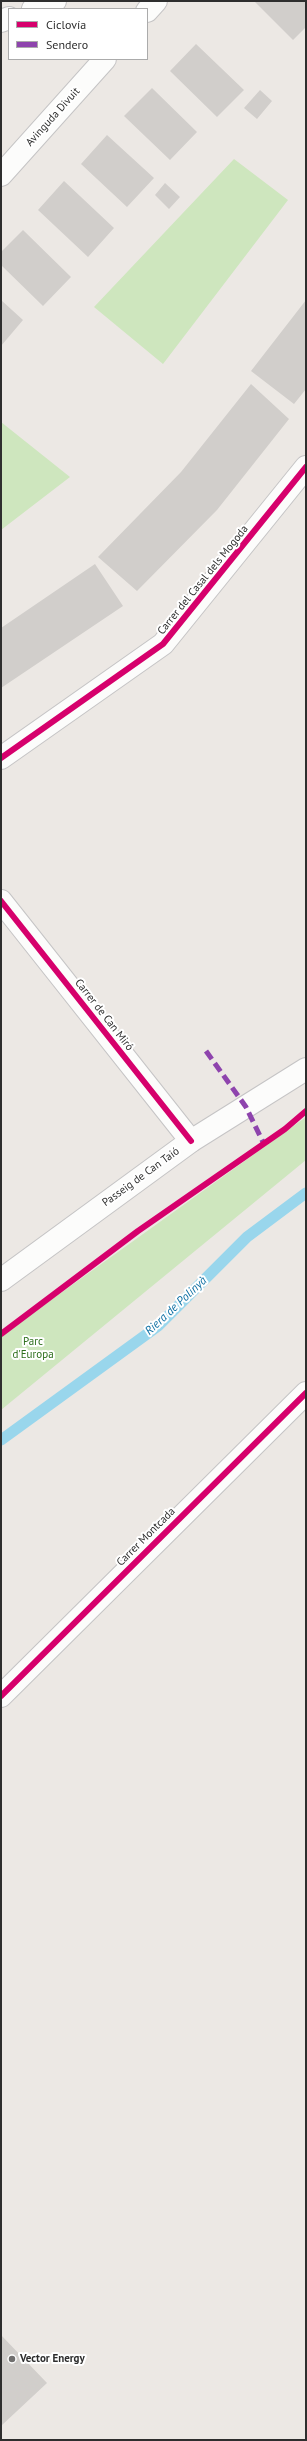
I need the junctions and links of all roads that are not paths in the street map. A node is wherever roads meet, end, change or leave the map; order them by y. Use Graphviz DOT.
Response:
graph roads {
  1 [pos="55,1"];
  2 [pos="156,1"];
  3 [pos="36,8"];
  4 [pos="148,11"];
  5 [pos="103,60"];
  6 [pos="1,175"];
  7 [pos="306,467"];
  8 [pos="1,758"];
  9 [pos="1,901"];
  10 [pos="306,1069"];
  11 [pos="191,1141"];
  12 [pos="1,1280"];
  13 [pos="306,1393"];
  14 [pos="1,1696"];
  1 -- 3 [label="street"];
  2 -- 4 [label="street"];
  5 -- 6 [label="street, Avinguda Divuit"];
  7 -- 8 [label="street, Carrer del Casal dels Mogoda"];
  9 -- 11 [label="street, Carrer de Can Miró"];
  10 -- 11 [label="street, Passeig de Can Taió"];
  11 -- 12 [label="street, Passeig de Can Taió"];
  13 -- 14 [label="street, Carrer Montcada"];
}
